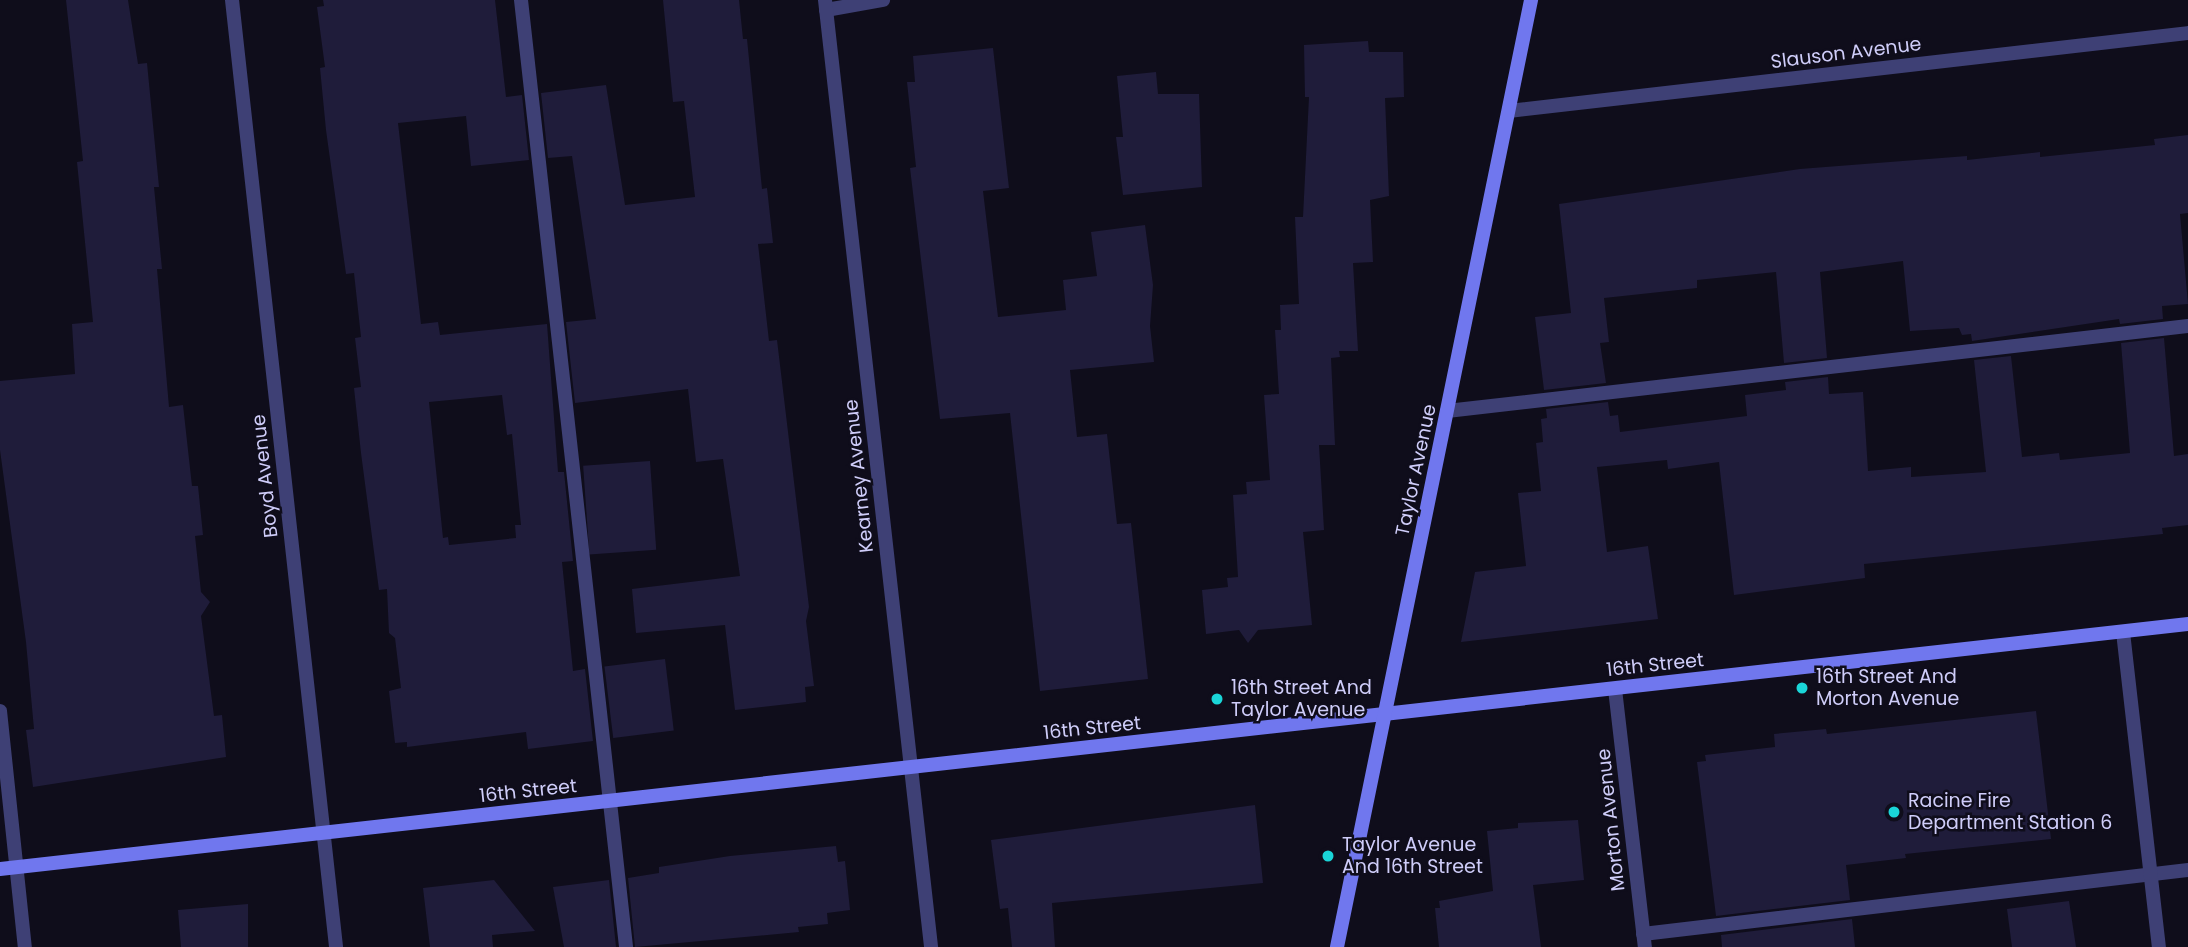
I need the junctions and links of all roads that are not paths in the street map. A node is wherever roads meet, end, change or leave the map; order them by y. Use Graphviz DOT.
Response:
graph roads {
  1 [pos="232,0"];
  2 [pos="521,0"];
  3 [pos="883,0"];
  4 [pos="1531,0"];
  5 [pos="825,5"];
  6 [pos="2188,33"];
  7 [pos="1508,111"];
  8 [pos="2188,326"];
  9 [pos="1447,411"];
  10 [pos="2188,624"];
  11 [pos="2123,632"];
  12 [pos="1615,689"];
  13 [pos="0,712"];
  14 [pos="1384,715"];
  15 [pos="911,768"];
  16 [pos="610,801"];
  17 [pos="324,832"];
  18 [pos="16,867"];
  19 [pos="0,869"];
  20 [pos="2188,870"];
  21 [pos="2150,874"];
  22 [pos="1644,940"];
  23 [pos="25,947"];
  24 [pos="336,947"];
  25 [pos="626,947"];
  26 [pos="931,947"];
  27 [pos="1337,947"];
  28 [pos="2159,947"];
  1 -- 17 [label="street, Boyd Avenue"];
  2 -- 16 [label="street"];
  3 -- 5 [label="street"];
  4 -- 7 [label="street, Taylor Avenue"];
  5 -- 15 [label="street, Kearney Avenue"];
  6 -- 7 [label="street, Slauson Avenue"];
  7 -- 9 [label="street, Taylor Avenue"];
  8 -- 9 [label="street"];
  9 -- 14 [label="street, Taylor Avenue"];
  10 -- 11 [label="street, 16th Street"];
  11 -- 12 [label="street, 16th Street"];
  11 -- 21 [label="street"];
  12 -- 14 [label="street, 16th Street"];
  12 -- 22 [label="street, Morton Avenue"];
  13 -- 18 [label="street"];
  14 -- 15 [label="street, 16th Street"];
  14 -- 27 [label="street, Taylor Avenue"];
  15 -- 16 [label="street, 16th Street"];
  15 -- 26 [label="street, Kearney Avenue"];
  16 -- 17 [label="street, 16th Street"];
  16 -- 25 [label="street"];
  17 -- 18 [label="street, 16th Street"];
  17 -- 24 [label="street, Boyd Avenue"];
  18 -- 19 [label="street, 16th Street"];
  18 -- 23 [label="street"];
  20 -- 21 [label="street"];
  21 -- 22 [label="street"];
  21 -- 28 [label="street"];
}
